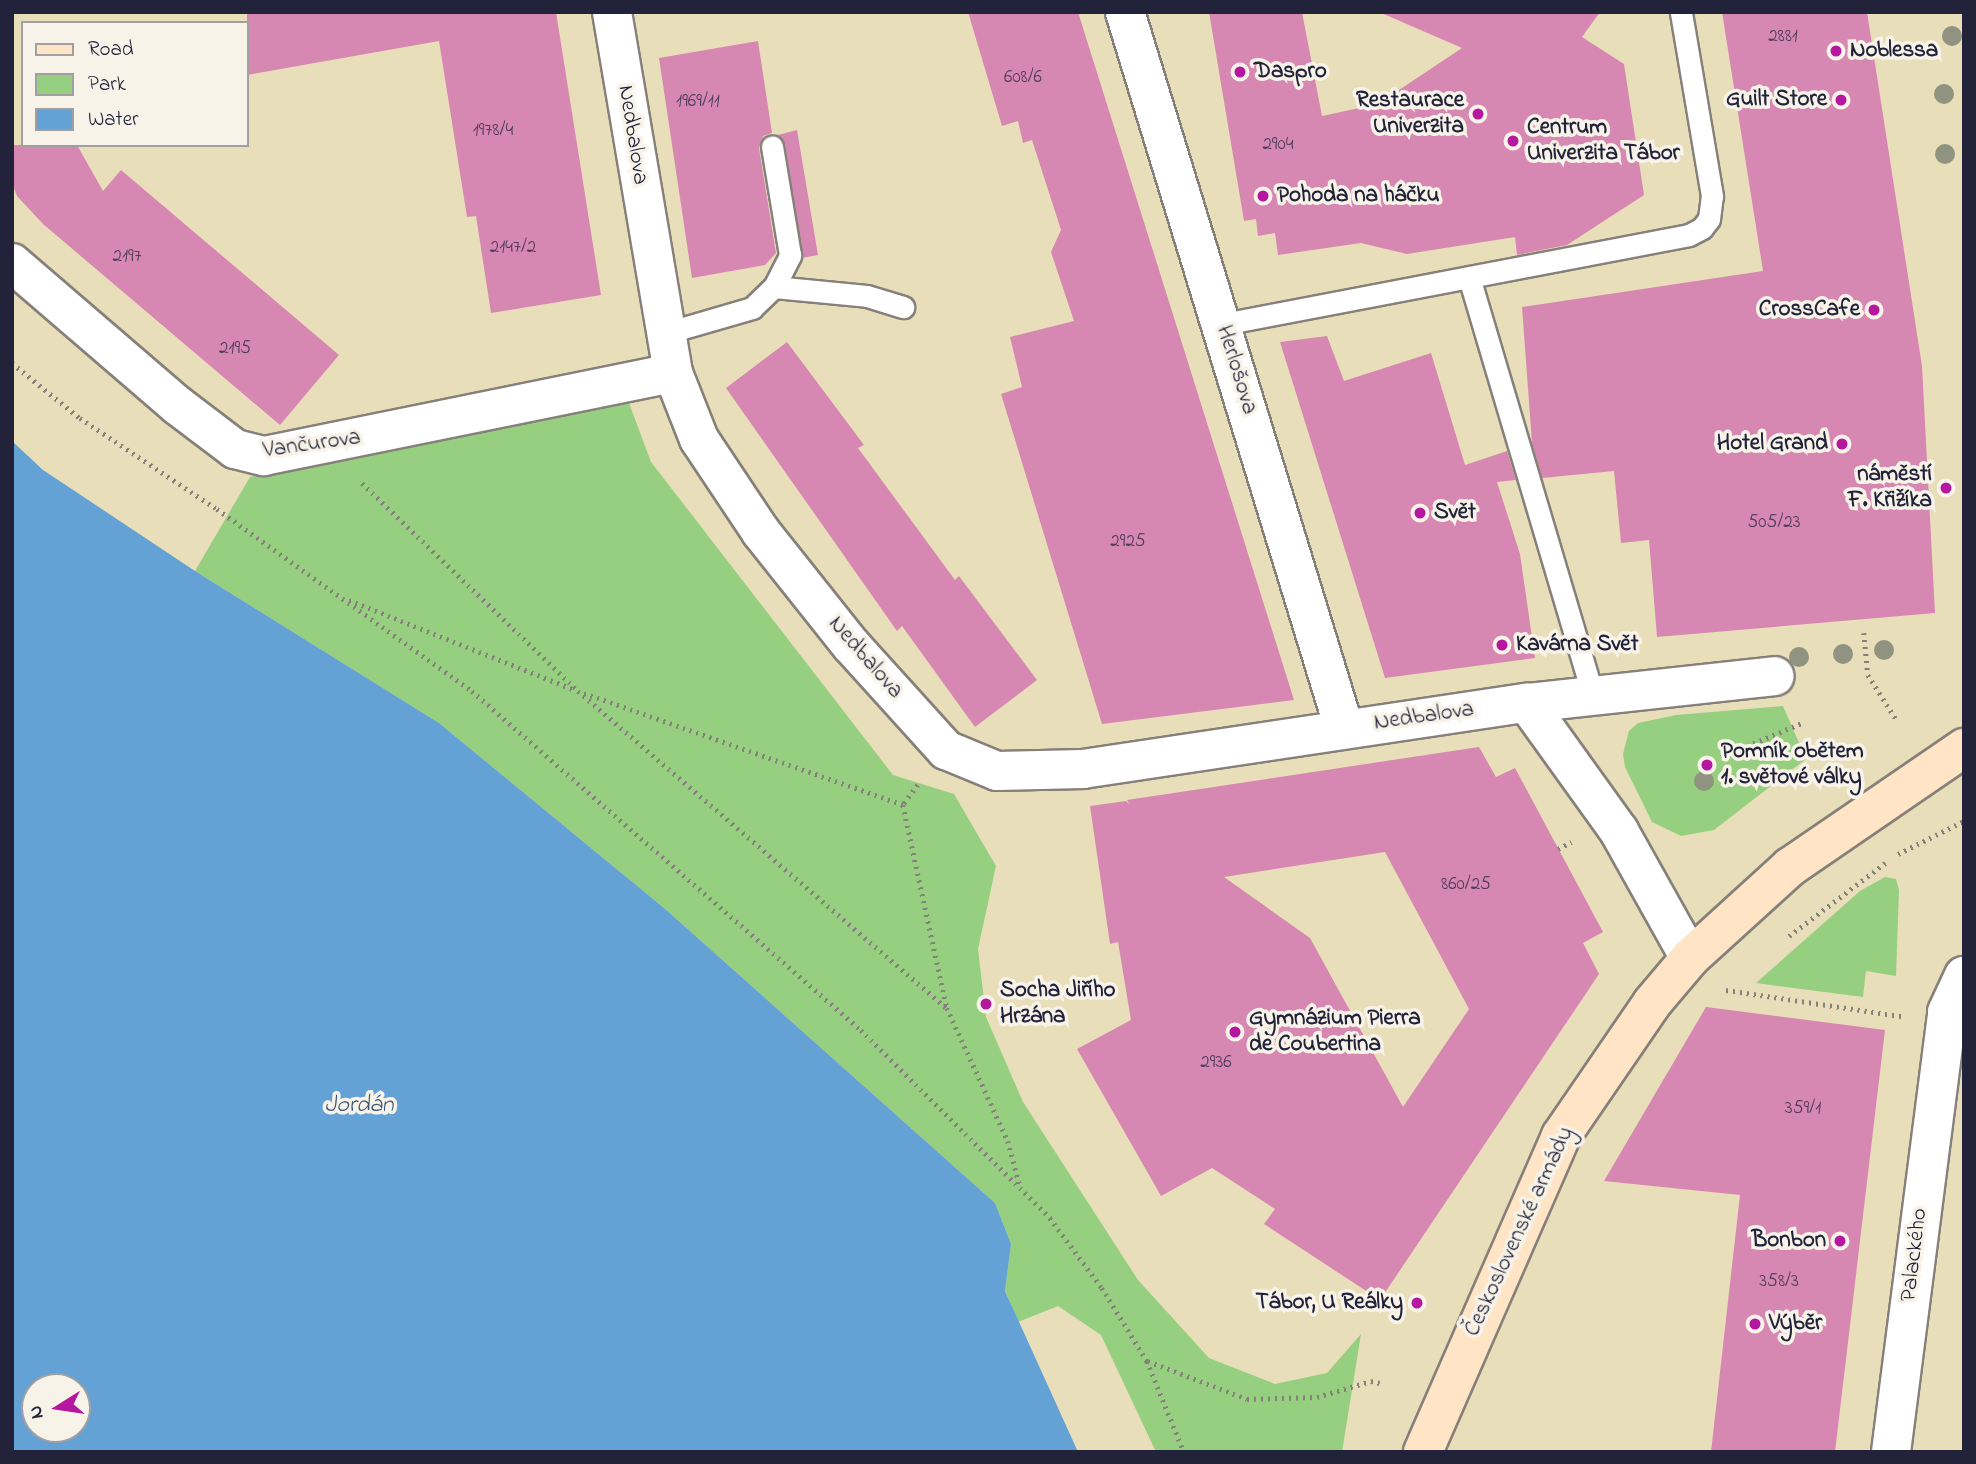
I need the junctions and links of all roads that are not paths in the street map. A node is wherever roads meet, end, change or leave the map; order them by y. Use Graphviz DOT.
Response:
graph roads {
  1 [pos="612,12"];
  2 [pos="1125,12"];
  3 [pos="1681,12"];
  4 [pos="772,146"];
  5 [pos="12,263"];
  6 [pos="1469,277"];
  7 [pos="774,287"];
  8 [pos="903,307"];
  9 [pos="1223,324"];
  10 [pos="666,332"];
  11 [pos="673,373"];
  12 [pos="1775,676"];
  13 [pos="1593,695"];
  14 [pos="1527,703"];
  15 [pos="1344,728"];
  16 [pos="1964,748"];
  17 [pos="1947,773"];
  18 [pos="1690,958"];
  19 [pos="1964,976"];
  20 [pos="1423,1452"];
  21 [pos="1891,1452"];
  1 -- 10 [label="street, Nedbalova"];
  2 -- 9 [label="street, Herlošova"];
  3 -- 6 [label="lane"];
  4 -- 7 [label="lane"];
  5 -- 11 [label="street, Vančurova"];
  6 -- 9 [label="lane"];
  6 -- 13 [label="lane"];
  7 -- 8 [label="lane"];
  7 -- 10 [label="lane"];
  9 -- 15 [label="street, Herlošova"];
  10 -- 11 [label="street, Nedbalova"];
  11 -- 15 [label="street, Nedbalova"];
  12 -- 13 [label="street"];
  13 -- 14 [label="street"];
  14 -- 15 [label="street, Nedbalova"];
  14 -- 18 [label="street"];
  16 -- 17 [label="main road"];
  17 -- 18 [label="main road"];
  18 -- 20 [label="main road, Československé armády"];
  19 -- 21 [label="street, Palackého"];
}
